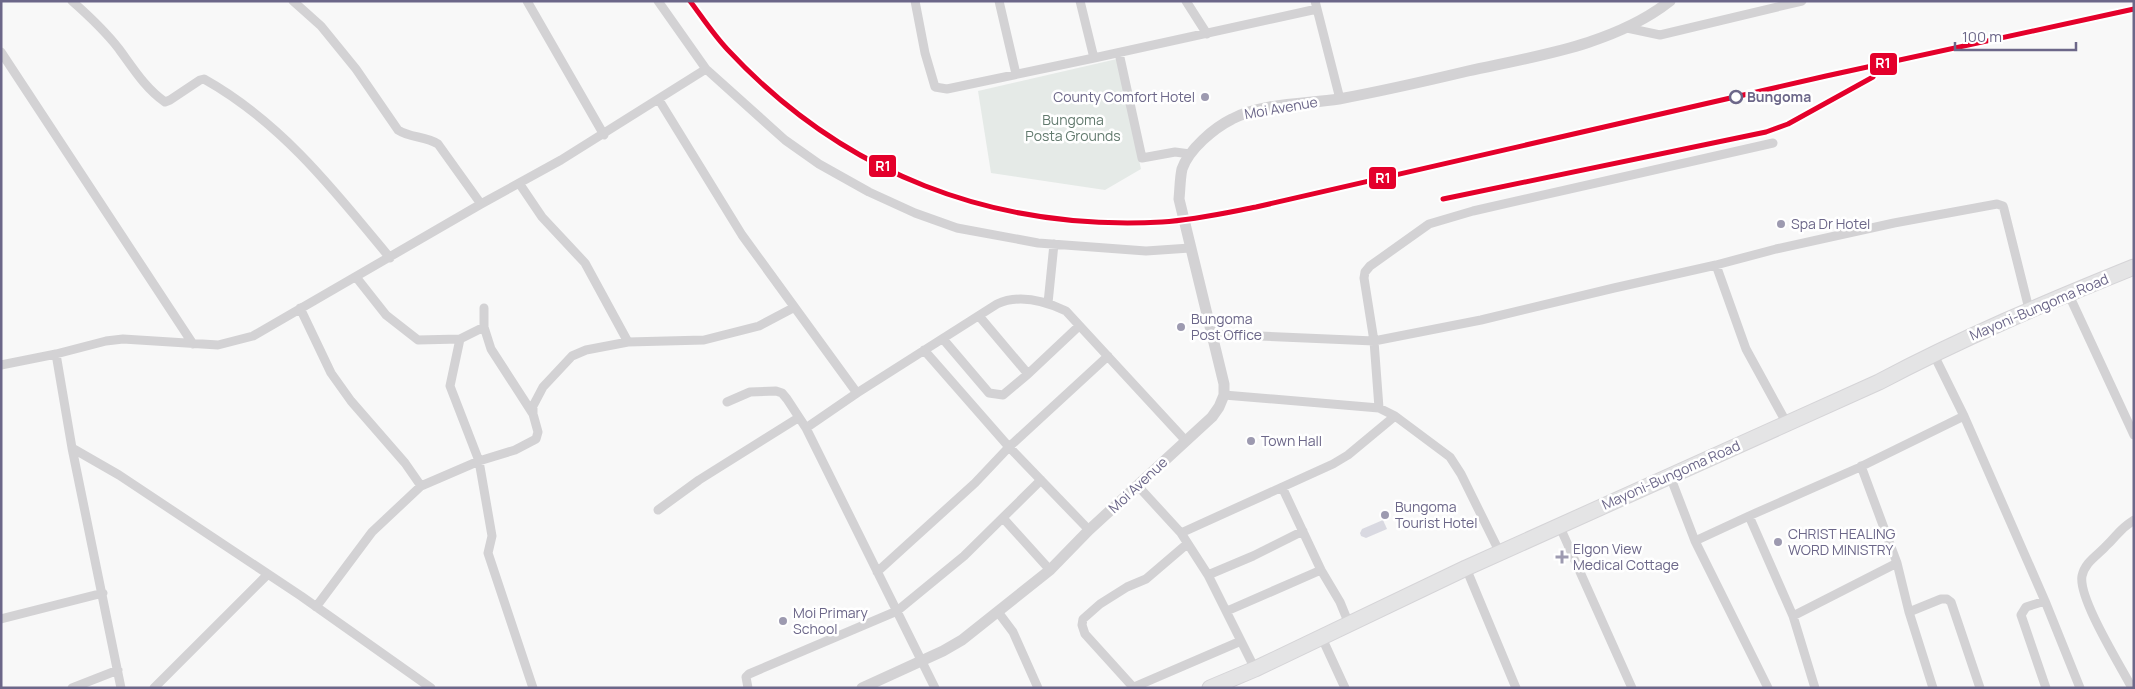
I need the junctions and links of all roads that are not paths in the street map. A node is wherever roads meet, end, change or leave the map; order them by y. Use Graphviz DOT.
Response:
graph roads {
  1 [pos="72,1"];
  2 [pos="293,1"];
  3 [pos="527,1"];
  4 [pos="658,1"];
  5 [pos="915,1"];
  6 [pos="999,1"];
  7 [pos="1080,1"];
  8 [pos="1186,1"];
  9 [pos="1670,1"];
  10 [pos="1802,1"];
  11 [pos="1316,5"];
  12 [pos="1627,28"];
  13 [pos="1207,34"];
  14 [pos="1,52"];
  15 [pos="1119,53"];
  16 [pos="1094,58"];
  17 [pos="706,69"];
  18 [pos="1016,74"];
  19 [pos="1340,99"];
  20 [pos="659,100"];
  21 [pos="604,135"];
  22 [pos="1773,143"];
  23 [pos="1190,154"];
  24 [pos="519,183"];
  25 [pos="481,204"];
  26 [pos="1054,244"];
  27 [pos="1190,248"];
  28 [pos="390,258"];
  29 [pos="1716,265"];
  30 [pos="2134,267"];
  31 [pos="356,277"];
  32 [pos="2068,293"];
  33 [pos="1048,303"];
  34 [pos="300,308"];
  35 [pos="484,308"];
  36 [pos="793,308"];
  37 [pos="2029,309"];
  38 [pos="979,316"];
  39 [pos="1079,326"];
  40 [pos="484,327"];
  41 [pos="1211,334"];
  42 [pos="943,338"];
  43 [pos="460,340"];
  44 [pos="1374,341"];
  45 [pos="628,342"];
  46 [pos="193,344"];
  47 [pos="924,350"];
  48 [pos="1933,353"];
  49 [pos="56,354"];
  50 [pos="1108,356"];
  51 [pos="1,365"];
  52 [pos="1028,374"];
  53 [pos="857,393"];
  54 [pos="1224,394"];
  55 [pos="728,402"];
  56 [pos="1379,408"];
  57 [pos="533,414"];
  58 [pos="1395,416"];
  59 [pos="1964,416"];
  60 [pos="798,418"];
  61 [pos="1786,422"];
  62 [pos="806,428"];
  63 [pos="2134,436"];
  64 [pos="1186,440"];
  65 [pos="1009,446"];
  66 [pos="72,448"];
  67 [pos="479,461"];
  68 [pos="1861,466"];
  69 [pos="1670,476"];
  70 [pos="1041,480"];
  71 [pos="1137,485"];
  72 [pos="421,486"];
  73 [pos="1282,487"];
  74 [pos="658,510"];
  75 [pos="1749,516"];
  76 [pos="1003,518"];
  77 [pos="2134,520"];
  78 [pos="1559,525"];
  79 [pos="1089,530"];
  80 [pos="1303,531"];
  81 [pos="1181,533"];
  82 [pos="1695,541"];
  83 [pos="1187,544"];
  84 [pos="1500,553"];
  85 [pos="1898,563"];
  86 [pos="1466,568"];
  87 [pos="1050,570"];
  88 [pos="1321,570"];
  89 [pos="877,572"];
  90 [pos="268,574"];
  91 [pos="1208,575"];
  92 [pos="103,593"];
  93 [pos="2045,601"];
  94 [pos="316,607"];
  95 [pos="897,611"];
  96 [pos="1227,611"];
  97 [pos="998,612"];
  98 [pos="1909,612"];
  99 [pos="1793,616"];
  100 [pos="1,619"];
  101 [pos="1349,624"];
  102 [pos="1322,638"];
  103 [pos="1241,642"];
  104 [pos="922,661"];
  105 [pos="1255,669"];
  106 [pos="118,670"];
  107 [pos="1133,687"];
  108 [pos="72,688"];
  109 [pos="121,688"];
  110 [pos="154,688"];
  111 [pos="431,688"];
  112 [pos="533,688"];
  113 [pos="748,688"];
  114 [pos="862,688"];
  115 [pos="935,688"];
  116 [pos="1038,688"];
  117 [pos="1210,688"];
  118 [pos="1344,688"];
  119 [pos="1516,688"];
  120 [pos="1632,688"];
  121 [pos="1768,688"];
  122 [pos="1815,688"];
  123 [pos="1933,688"];
  124 [pos="1980,688"];
  125 [pos="2046,688"];
  126 [pos="2080,688"];
  127 [pos="2132,688"];
  1 -- 28 [label="street"];
  2 -- 25 [label="street"];
  3 -- 21 [label="street"];
  4 -- 17 [label="street"];
  5 -- 18 [label="street"];
  6 -- 18 [label="street"];
  7 -- 16 [label="street"];
  8 -- 13 [label="street"];
  9 -- 12 [label="street, Moi Avenue"];
  10 -- 12 [label="street"];
  11 -- 13 [label="street"];
  11 -- 19 [label="street"];
  12 -- 19 [label="street, Moi Avenue"];
  13 -- 15 [label="street"];
  14 -- 46 [label="street"];
  15 -- 16 [label="street"];
  15 -- 23 [label="street"];
  16 -- 18 [label="street"];
  17 -- 20 [label="street"];
  17 -- 26 [label="street"];
  19 -- 23 [label="street, Moi Avenue"];
  20 -- 21 [label="street"];
  20 -- 36 [label="street"];
  21 -- 24 [label="street"];
  22 -- 44 [label="street"];
  23 -- 27 [label="street, Moi Avenue"];
  24 -- 25 [label="street"];
  24 -- 45 [label="street"];
  25 -- 28 [label="street"];
  26 -- 27 [label="street"];
  26 -- 33 [label="street"];
  27 -- 41 [label="street, Moi Avenue"];
  28 -- 31 [label="street"];
  29 -- 37 [label="street"];
  29 -- 44 [label="street"];
  29 -- 61 [label="street"];
  30 -- 32 [label="main road, Mayoni-Bungoma Road"];
  31 -- 34 [label="street"];
  31 -- 43 [label="street"];
  32 -- 37 [label="main road, Mayoni-Bungoma Road"];
  32 -- 63 [label="street"];
  33 -- 38 [label="street"];
  33 -- 39 [label="street"];
  34 -- 46 [label="street"];
  34 -- 72 [label="street"];
  35 -- 40 [label="street"];
  36 -- 45 [label="street"];
  36 -- 53 [label="street"];
  37 -- 48 [label="main road, Mayoni-Bungoma Road"];
  38 -- 42 [label="street"];
  38 -- 52 [label="street"];
  39 -- 50 [label="street"];
  39 -- 52 [label="street"];
  40 -- 43 [label="street"];
  40 -- 57 [label="street"];
  41 -- 44 [label="street"];
  41 -- 54 [label="street, Moi Avenue"];
  42 -- 47 [label="street"];
  42 -- 52 [label="street"];
  43 -- 67 [label="street"];
  44 -- 56 [label="street"];
  45 -- 57 [label="street"];
  46 -- 49 [label="street"];
  47 -- 53 [label="street"];
  47 -- 65 [label="street"];
  48 -- 59 [label="street"];
  48 -- 61 [label="main road, Mayoni-Bungoma Road"];
  49 -- 51 [label="street"];
  49 -- 66 [label="street"];
  50 -- 64 [label="street"];
  50 -- 65 [label="street"];
  53 -- 62 [label="street"];
  54 -- 56 [label="street"];
  54 -- 64 [label="street, Moi Avenue"];
  55 -- 60 [label="street"];
  56 -- 58 [label="street"];
  57 -- 67 [label="street"];
  58 -- 73 [label="street"];
  58 -- 84 [label="street"];
  59 -- 68 [label="street"];
  59 -- 93 [label="street"];
  60 -- 62 [label="street"];
  60 -- 74 [label="street"];
  61 -- 69 [label="main road, Mayoni-Bungoma Road"];
  62 -- 89 [label="street"];
  64 -- 71 [label="street, Moi Avenue"];
  65 -- 70 [label="street"];
  65 -- 89 [label="street"];
  66 -- 90 [label="street"];
  66 -- 92 [label="street"];
  67 -- 72 [label="street"];
  67 -- 112 [label="street"];
  68 -- 75 [label="street"];
  68 -- 85 [label="street"];
  69 -- 78 [label="main road, Mayoni-Bungoma Road"];
  69 -- 82 [label="street"];
  70 -- 76 [label="street"];
  70 -- 79 [label="street"];
  71 -- 79 [label="street, Moi Avenue"];
  71 -- 81 [label="street"];
  72 -- 94 [label="street"];
  73 -- 80 [label="street"];
  73 -- 81 [label="street"];
  75 -- 82 [label="street"];
  75 -- 99 [label="street"];
  76 -- 87 [label="street"];
  76 -- 95 [label="street"];
  77 -- 127 [label="street"];
  78 -- 84 [label="main road, Mayoni-Bungoma Road"];
  78 -- 120 [label="street"];
  79 -- 87 [label="street, Moi Avenue"];
  80 -- 88 [label="street"];
  80 -- 91 [label="street"];
  81 -- 83 [label="street"];
  82 -- 121 [label="street"];
  83 -- 91 [label="street"];
  83 -- 107 [label="street"];
  84 -- 86 [label="main road, Mayoni-Bungoma Road"];
  85 -- 98 [label="street"];
  85 -- 99 [label="street"];
  86 -- 101 [label="main road, Mayoni-Bungoma Road"];
  86 -- 119 [label="street"];
  87 -- 97 [label="street, Moi Avenue"];
  88 -- 96 [label="street"];
  88 -- 101 [label="street"];
  89 -- 95 [label="street"];
  90 -- 94 [label="street"];
  90 -- 110 [label="street"];
  91 -- 96 [label="street"];
  92 -- 100 [label="street"];
  92 -- 106 [label="street"];
  93 -- 125 [label="street"];
  93 -- 126 [label="street"];
  94 -- 111 [label="street"];
  95 -- 104 [label="street"];
  95 -- 113 [label="street"];
  96 -- 103 [label="street"];
  97 -- 104 [label="street, Moi Avenue"];
  97 -- 116 [label="street"];
  98 -- 123 [label="street"];
  98 -- 124 [label="street"];
  99 -- 122 [label="street"];
  101 -- 102 [label="main road, Mayoni-Bungoma Road"];
  102 -- 105 [label="main road, Mayoni-Bungoma Road"];
  102 -- 118 [label="street"];
  103 -- 105 [label="street"];
  103 -- 107 [label="street"];
  104 -- 114 [label="street, Moi Avenue"];
  104 -- 115 [label="street"];
  105 -- 117 [label="main road, Mayoni-Bungoma Road"];
  106 -- 108 [label="street"];
  106 -- 109 [label="street"];
}
